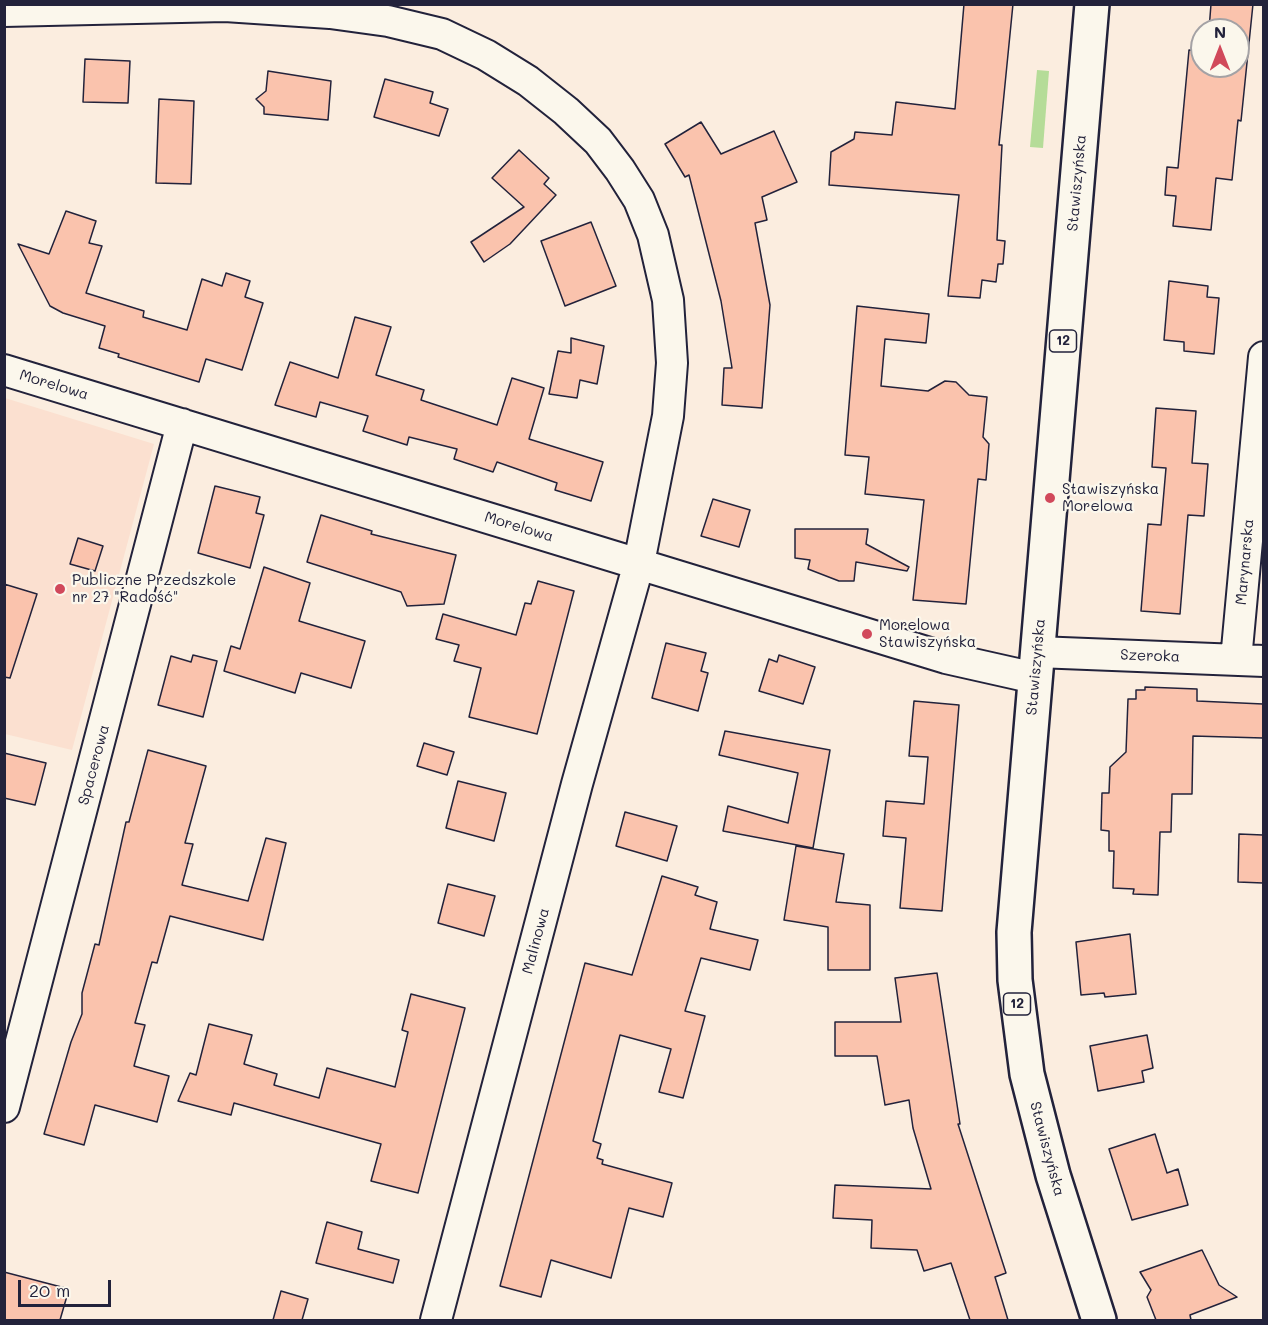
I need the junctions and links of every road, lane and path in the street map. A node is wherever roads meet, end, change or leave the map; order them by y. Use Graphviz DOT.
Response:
graph roads {
  1 [pos="1092,4"];
  2 [pos="4,11"];
  3 [pos="1263,357"];
  4 [pos="4,370"];
  5 [pos="182,424"];
  6 [pos="1258,484"];
  7 [pos="639,563"];
  8 [pos="1250,660"];
  9 [pos="1036,665"];
  10 [pos="4,1107"];
  11 [pos="436,1320"];
  12 [pos="1100,1320"];
  1 -- 9 [label="main road, Stawiszyńska / 12"];
  2 -- 7 [label="street, Malinowa"];
  3 -- 6 [label="street, Marynarska"];
  4 -- 5 [label="street, Morelowa"];
  5 -- 7 [label="street, Morelowa"];
  5 -- 10 [label="street, Spacerowa"];
  6 -- 8 [label="street, Marynarska"];
  7 -- 9 [label="street, Morelowa"];
  7 -- 11 [label="street, Malinowa"];
  8 -- 9 [label="street, Szeroka"];
  9 -- 12 [label="main road, Stawiszyńska / 12"];
}
